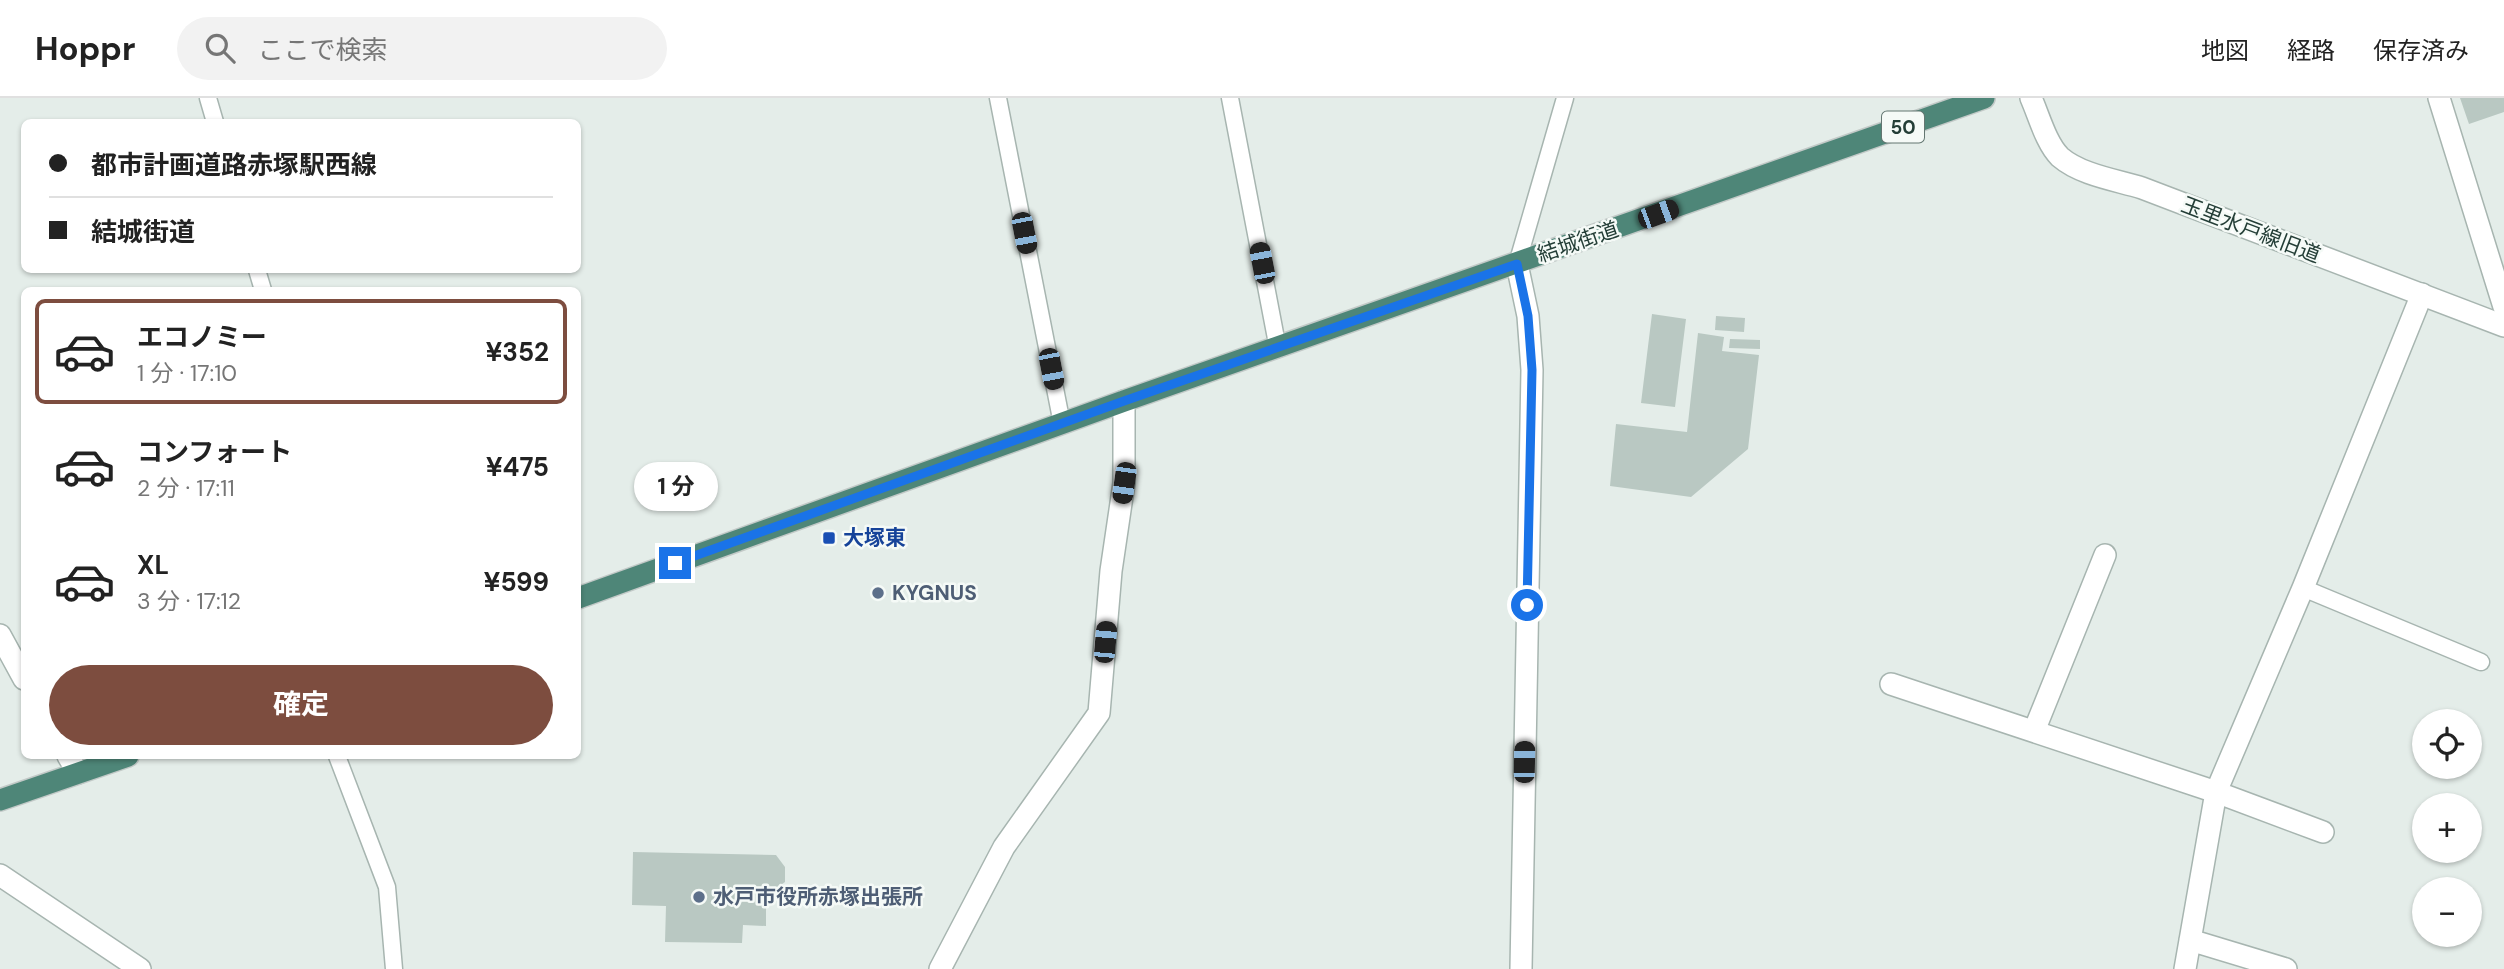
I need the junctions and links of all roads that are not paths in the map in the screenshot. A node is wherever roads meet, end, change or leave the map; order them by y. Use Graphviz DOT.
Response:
graph roads {
  1 [pos="208,98"];
  2 [pos="998,98"];
  3 [pos="1230,98"];
  4 [pos="1565,98"];
  5 [pos="1984,98"];
  6 [pos="2031,98"];
  7 [pos="2439,98"];
  8 [pos="214,119"];
  9 [pos="1517,264"];
  10 [pos="2422,294"];
  11 [pos="2504,307"];
  12 [pos="2504,326"];
  13 [pos="1278,349"];
  14 [pos="1124,401"];
  15 [pos="1062,424"];
  16 [pos="2105,555"];
  17 [pos="2302,588"];
  18 [pos="581,597"];
  19 [pos="0,635"];
  20 [pos="2481,662"];
  21 [pos="21,674"];
  22 [pos="1891,684"];
  23 [pos="2034,731"];
  24 [pos="110,759"];
  25 [pos="338,759"];
  26 [pos="73,765"];
  27 [pos="2216,792"];
  28 [pos="0,800"];
  29 [pos="2323,832"];
  30 [pos="0,875"];
  31 [pos="2190,940"];
  32 [pos="944,968"];
  33 [pos="140,969"];
  34 [pos="394,969"];
  35 [pos="1521,969"];
  36 [pos="2185,969"];
  37 [pos="2286,969"];
  1 -- 8 [label="lane"];
  2 -- 15 [label="lane"];
  3 -- 13 [label="lane"];
  4 -- 9 [label="lane"];
  5 -- 9 [label="highway, 結城街道 / 50"];
  6 -- 10 [label="street, 玉里水戸線旧道"];
  7 -- 11 [label="street"];
  9 -- 13 [label="highway, 結城街道 / 50"];
  9 -- 35 [label="street"];
  10 -- 12 [label="street, 玉里水戸線旧道"];
  10 -- 17 [label="street"];
  13 -- 14 [label="highway, 結城街道 / 50"];
  14 -- 15 [label="highway, 結城街道 / 50"];
  14 -- 32 [label="street"];
  15 -- 18 [label="highway, 結城街道 / 50"];
  16 -- 23 [label="street"];
  17 -- 20 [label="lane"];
  17 -- 27 [label="street"];
  19 -- 21 [label="street"];
  22 -- 23 [label="street"];
  23 -- 27 [label="street"];
  24 -- 26 [label="highway"];
  25 -- 34 [label="lane"];
  26 -- 28 [label="highway"];
  27 -- 29 [label="street"];
  27 -- 31 [label="street"];
  30 -- 33 [label="street"];
  31 -- 36 [label="street"];
  31 -- 37 [label="street"];
}
